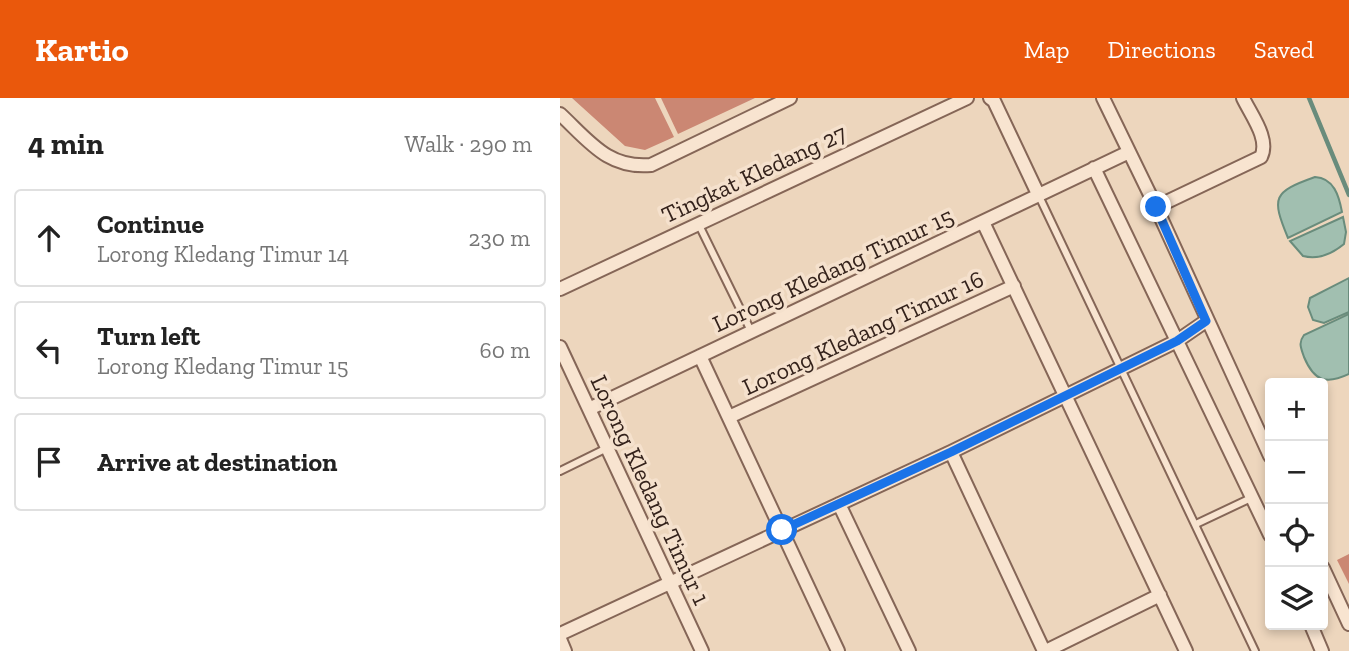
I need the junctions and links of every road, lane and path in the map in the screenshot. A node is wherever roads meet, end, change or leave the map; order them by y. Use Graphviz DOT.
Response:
graph roads {
  1 [pos="790,98"];
  2 [pos="967,98"];
  3 [pos="990,98"];
  4 [pos="1103,98"];
  5 [pos="1243,98"];
  6 [pos="560,114"];
  7 [pos="1129,152"];
  8 [pos="1094,168"];
  9 [pos="1038,194"];
  10 [pos="1156,207"];
  11 [pos="983,222"];
  12 [pos="698,223"];
  13 [pos="1014,286"];
  14 [pos="560,289"];
  15 [pos="1206,321"];
  16 [pos="751,332"];
  17 [pos="1177,341"];
  18 [pos="560,347"];
  19 [pos="700,356"];
  20 [pos="1121,369"];
  21 [pos="1065,396"];
  22 [pos="589,409"];
  23 [pos="729,417"];
  24 [pos="1265,445"];
  25 [pos="607,448"];
  26 [pos="951,452"];
  27 [pos="560,471"];
  28 [pos="1253,497"];
  29 [pos="839,504"];
  30 [pos="1196,524"];
  31 [pos="1265,524"];
  32 [pos="782,530"];
  33 [pos="1328,579"];
  34 [pos="670,583"];
  35 [pos="1160,595"];
  36 [pos="1349,624"];
  37 [pos="1313,630"];
  38 [pos="560,636"];
  39 [pos="565,651"];
  40 [pos="702,651"];
  41 [pos="838,651"];
  42 [pos="909,651"];
  43 [pos="1045,651"];
  44 [pos="1186,651"];
  45 [pos="1255,651"];
  46 [pos="1322,651"];
  1 -- 6 [label="street"];
  2 -- 12 [label="street, Tingkat Kledang 27"];
  3 -- 9 [label="street"];
  4 -- 7 [label="street"];
  5 -- 10 [label="street"];
  7 -- 8 [label="street, Lorong Kledang Timur 15"];
  7 -- 10 [label="street"];
  8 -- 9 [label="street, Lorong Kledang Timur 15"];
  8 -- 17 [label="street"];
  9 -- 11 [label="street, Lorong Kledang Timur 15"];
  9 -- 20 [label="lane"];
  10 -- 15 [label="street"];
  11 -- 13 [label="street"];
  11 -- 16 [label="street, Lorong Kledang Timur 15"];
  12 -- 14 [label="street, Tingkat Kledang 27"];
  12 -- 16 [label="lane"];
  13 -- 21 [label="street"];
  13 -- 23 [label="street, Lorong Kledang Timur 16"];
  15 -- 17 [label="street"];
  15 -- 24 [label="street"];
  16 -- 19 [label="street, Lorong Kledang Timur 15"];
  17 -- 20 [label="street"];
  17 -- 28 [label="street"];
  18 -- 22 [label="street, Lorong Kledang Timur 1"];
  19 -- 22 [label="street, Lorong Kledang Timur 15"];
  19 -- 23 [label="street"];
  20 -- 21 [label="street"];
  20 -- 30 [label="lane"];
  21 -- 26 [label="street"];
  21 -- 35 [label="street"];
  22 -- 25 [label="street, Lorong Kledang Timur 1"];
  23 -- 32 [label="street"];
  25 -- 27 [label="lane"];
  25 -- 34 [label="street, Lorong Kledang Timur 1"];
  26 -- 29 [label="street"];
  26 -- 43 [label="street"];
  28 -- 30 [label="lane"];
  28 -- 31 [label="street"];
  29 -- 32 [label="street"];
  29 -- 42 [label="street"];
  30 -- 45 [label="lane"];
  32 -- 34 [label="street"];
  32 -- 41 [label="street"];
  33 -- 36 [label="street"];
  34 -- 38 [label="street"];
  34 -- 40 [label="street, Lorong Kledang Timur 1"];
  35 -- 43 [label="street"];
  35 -- 44 [label="street"];
  37 -- 46 [label="street"];
  38 -- 39 [label="street"];
}
